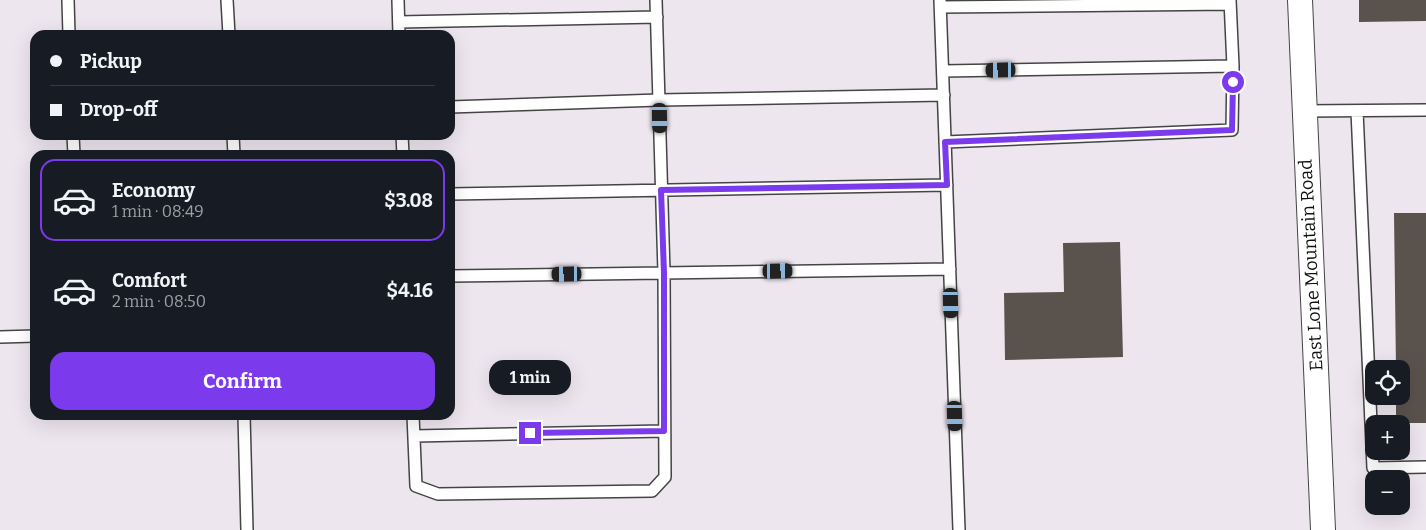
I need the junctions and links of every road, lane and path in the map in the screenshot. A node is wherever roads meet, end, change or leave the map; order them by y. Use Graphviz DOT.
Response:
graph roads {
  1 [pos="68,0"];
  2 [pos="227,0"];
  3 [pos="398,0"];
  4 [pos="656,0"];
  5 [pos="1300,0"];
  6 [pos="1230,2"];
  7 [pos="940,4"];
  8 [pos="657,17"];
  9 [pos="398,22"];
  10 [pos="69,30"];
  11 [pos="229,30"];
  12 [pos="399,30"];
  13 [pos="1233,66"];
  14 [pos="943,71"];
  15 [pos="944,95"];
  16 [pos="659,100"];
  17 [pos="455,107"];
  18 [pos="1426,110"];
  19 [pos="1304,111"];
  20 [pos="1357,111"];
  21 [pos="945,142"];
  22 [pos="947,185"];
  23 [pos="661,190"];
  24 [pos="455,194"];
  25 [pos="950,268"];
  26 [pos="664,273"];
  27 [pos="455,276"];
  28 [pos="30,336"];
  29 [pos="0,337"];
  30 [pos="244,420"];
  31 [pos="413,420"];
  32 [pos="664,431"];
  33 [pos="414,436"];
  34 [pos="1426,467"];
  35 [pos="248,530"];
  36 [pos="959,530"];
  37 [pos="1324,530"];
  1 -- 10 [label="lane"];
  2 -- 11 [label="lane"];
  3 -- 9 [label="lane"];
  4 -- 8 [label="lane"];
  5 -- 19 [label="street, East Lone Mountain Road"];
  6 -- 7 [label="lane"];
  6 -- 13 [label="lane"];
  7 -- 14 [label="lane"];
  8 -- 9 [label="lane"];
  8 -- 16 [label="lane"];
  9 -- 12 [label="lane"];
  13 -- 14 [label="lane"];
  13 -- 21 [label="lane"];
  14 -- 15 [label="lane"];
  15 -- 16 [label="lane"];
  15 -- 21 [label="lane"];
  16 -- 17 [label="lane"];
  16 -- 23 [label="lane"];
  18 -- 20 [label="lane"];
  19 -- 20 [label="lane"];
  19 -- 37 [label="street, East Lone Mountain Road"];
  20 -- 34 [label="lane"];
  21 -- 22 [label="lane"];
  22 -- 23 [label="lane"];
  22 -- 25 [label="lane"];
  23 -- 24 [label="lane"];
  23 -- 26 [label="lane"];
  25 -- 26 [label="lane"];
  25 -- 36 [label="lane"];
  26 -- 27 [label="lane"];
  26 -- 32 [label="lane"];
  28 -- 29 [label="lane"];
  30 -- 35 [label="lane"];
  31 -- 33 [label="lane"];
  32 -- 33 [label="lane"];
  32 -- 33 [label="lane"];
}
